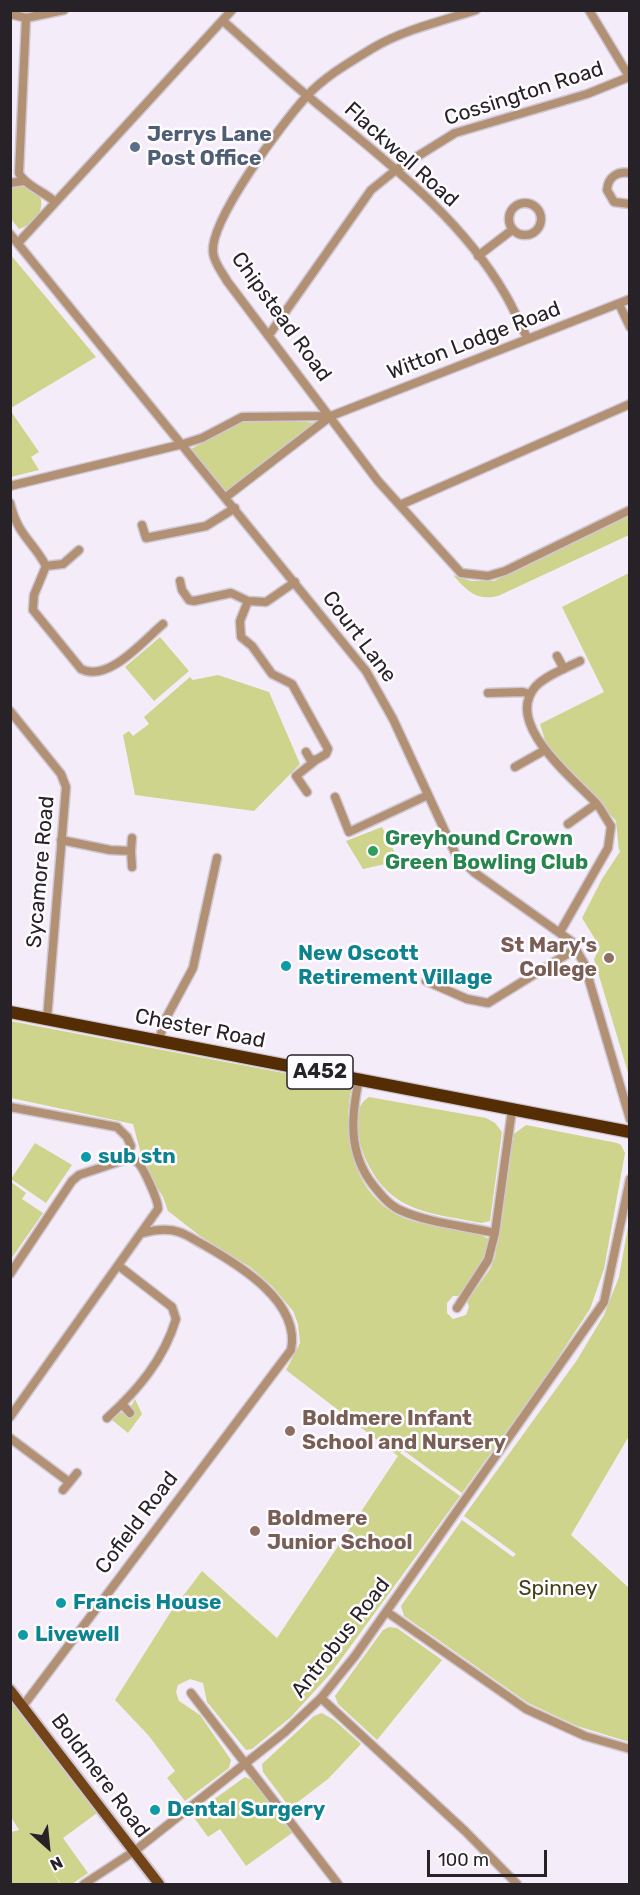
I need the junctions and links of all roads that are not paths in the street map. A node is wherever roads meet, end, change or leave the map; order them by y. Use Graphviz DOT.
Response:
graph roads {
  1 [pos="64,10"];
  2 [pos="232,10"];
  3 [pos="476,10"];
  4 [pos="589,10"];
  5 [pos="10,14"];
  6 [pos="26,18"];
  7 [pos="223,21"];
  8 [pos="629,77"];
  9 [pos="307,96"];
  10 [pos="397,170"];
  11 [pos="630,173"];
  12 [pos="24,181"];
  13 [pos="10,183"];
  14 [pos="55,202"];
  15 [pos="630,204"];
  16 [pos="512,230"];
  17 [pos="10,234"];
  18 [pos="19,242"];
  19 [pos="478,256"];
  20 [pos="630,299"];
  21 [pos="619,304"];
  22 [pos="630,327"];
  23 [pos="269,335"];
  24 [pos="528,339"];
  25 [pos="630,404"];
  26 [pos="332,416"];
  27 [pos="183,444"];
  28 [pos="10,486"];
  29 [pos="226,497"];
  30 [pos="10,503"];
  31 [pos="400,505"];
  32 [pos="235,508"];
  33 [pos="630,510"];
  34 [pos="142,525"];
  35 [pos="80,550"];
  36 [pos="46,566"];
  37 [pos="180,581"];
  38 [pos="295,582"];
  39 [pos="248,600"];
  40 [pos="163,624"];
  41 [pos="557,656"];
  42 [pos="580,661"];
  43 [pos="564,669"];
  44 [pos="488,693"];
  45 [pos="530,694"];
  46 [pos="10,711"];
  47 [pos="545,750"];
  48 [pos="306,752"];
  49 [pos="316,760"];
  50 [pos="515,767"];
  51 [pos="307,792"];
  52 [pos="426,796"];
  53 [pos="335,797"];
  54 [pos="596,804"];
  55 [pos="568,824"];
  56 [pos="132,838"];
  57 [pos="61,840"];
  58 [pos="131,851"];
  59 [pos="217,858"];
  60 [pos="132,867"];
  61 [pos="560,932"];
  62 [pos="578,951"];
  63 [pos="426,981"];
  64 [pos="10,1012"];
  65 [pos="47,1019"];
  66 [pos="159,1040"];
  67 [pos="359,1079"];
  68 [pos="10,1107"];
  69 [pos="512,1110"];
  70 [pos="630,1119"];
  71 [pos="630,1132"];
  72 [pos="124,1160"];
  73 [pos="630,1179"];
  74 [pos="143,1233"];
  75 [pos="495,1233"];
  76 [pos="119,1266"];
  77 [pos="10,1274"];
  78 [pos="457,1308"];
  79 [pos="122,1404"];
  80 [pos="130,1413"];
  81 [pos="10,1417"];
  82 [pos="107,1418"];
  83 [pos="10,1438"];
  84 [pos="77,1473"];
  85 [pos="69,1482"];
  86 [pos="63,1490"];
  87 [pos="387,1612"];
  88 [pos="10,1690"];
  89 [pos="191,1694"];
  90 [pos="321,1698"];
  91 [pos="22,1706"];
  92 [pos="630,1749"];
  93 [pos="246,1763"];
  94 [pos="133,1851"];
  95 [pos="84,1884"];
  96 [pos="159,1884"];
  97 [pos="338,1884"];
  98 [pos="517,1884"];
  1 -- 6 [label="street"];
  2 -- 7 [label="street"];
  3 -- 9 [label="street, Chipstead Road"];
  4 -- 8 [label="street"];
  5 -- 6 [label="street"];
  6 -- 12 [label="street"];
  7 -- 9 [label="street, Flackwell Road"];
  7 -- 14 [label="street"];
  8 -- 10 [label="street, Cossington Road"];
  9 -- 10 [label="street, Flackwell Road"];
  9 -- 23 [label="street, Chipstead Road"];
  10 -- 19 [label="street, Flackwell Road"];
  10 -- 23 [label="street, Cossington Road"];
  11 -- 15 [label="street"];
  12 -- 13 [label="street"];
  12 -- 14 [label="street"];
  14 -- 18 [label="street"];
  16 -- 19 [label="street"];
  17 -- 18 [label="street, Court Lane"];
  18 -- 27 [label="street, Court Lane"];
  19 -- 24 [label="street, Flackwell Road"];
  20 -- 21 [label="street, Witton Lodge Road"];
  21 -- 22 [label="street"];
  21 -- 24 [label="street, Witton Lodge Road"];
  23 -- 26 [label="street, Chipstead Road"];
  24 -- 26 [label="street, Witton Lodge Road"];
  25 -- 31 [label="street"];
  26 -- 27 [label="street, Witton Lodge Road"];
  26 -- 29 [label="street, Witton Lodge Road"];
  26 -- 31 [label="street, Chipstead Road"];
  27 -- 28 [label="street, Witton Lodge Road"];
  27 -- 29 [label="street, Court Lane"];
  29 -- 32 [label="street, Court Lane"];
  30 -- 36 [label="street"];
  31 -- 33 [label="street, Chipstead Road"];
  32 -- 34 [label="street"];
  32 -- 38 [label="street, Court Lane"];
  35 -- 36 [label="street"];
  36 -- 40 [label="street"];
  37 -- 39 [label="street"];
  38 -- 39 [label="street"];
  38 -- 52 [label="street, Court Lane"];
  39 -- 49 [label="street"];
  41 -- 43 [label="street"];
  42 -- 43 [label="street"];
  43 -- 45 [label="street"];
  44 -- 45 [label="street"];
  45 -- 47 [label="street"];
  46 -- 57 [label="street, Sycamore Road"];
  47 -- 50 [label="street"];
  47 -- 54 [label="street"];
  48 -- 49 [label="street"];
  49 -- 51 [label="street"];
  52 -- 53 [label="street"];
  52 -- 61 [label="street, Court Lane"];
  54 -- 55 [label="street"];
  54 -- 61 [label="street"];
  56 -- 58 [label="street"];
  57 -- 58 [label="street"];
  57 -- 65 [label="street, Sycamore Road"];
  58 -- 60 [label="street"];
  59 -- 66 [label="street"];
  61 -- 62 [label="street, Court Lane"];
  62 -- 63 [label="street"];
  62 -- 70 [label="street, Court Lane"];
  64 -- 65 [label="highway, Chester Road / A452"];
  65 -- 66 [label="highway, Chester Road / A452"];
  66 -- 67 [label="highway, Chester Road / A452"];
  67 -- 69 [label="highway, Chester Road / A452"];
  67 -- 75 [label="street"];
  68 -- 72 [label="street"];
  69 -- 71 [label="highway, Chester Road / A452"];
  69 -- 75 [label="street"];
  72 -- 74 [label="street"];
  72 -- 77 [label="street"];
  73 -- 87 [label="street, Antrobus Road"];
  74 -- 76 [label="street"];
  74 -- 91 [label="street, Cofield Road"];
  75 -- 78 [label="street"];
  76 -- 79 [label="street"];
  76 -- 81 [label="street"];
  79 -- 80 [label="street"];
  79 -- 82 [label="street"];
  83 -- 85 [label="street"];
  84 -- 85 [label="street"];
  85 -- 86 [label="street"];
  87 -- 90 [label="street, Antrobus Road"];
  87 -- 92 [label="street"];
  88 -- 91 [label="main road, Boldmere Road"];
  89 -- 93 [label="street"];
  90 -- 93 [label="street, Antrobus Road"];
  90 -- 98 [label="street"];
  91 -- 94 [label="main road, Boldmere Road"];
  93 -- 94 [label="street, Antrobus Road"];
  93 -- 97 [label="street"];
  94 -- 95 [label="street, Antrobus Road"];
  94 -- 96 [label="main road, Boldmere Road"];
}
